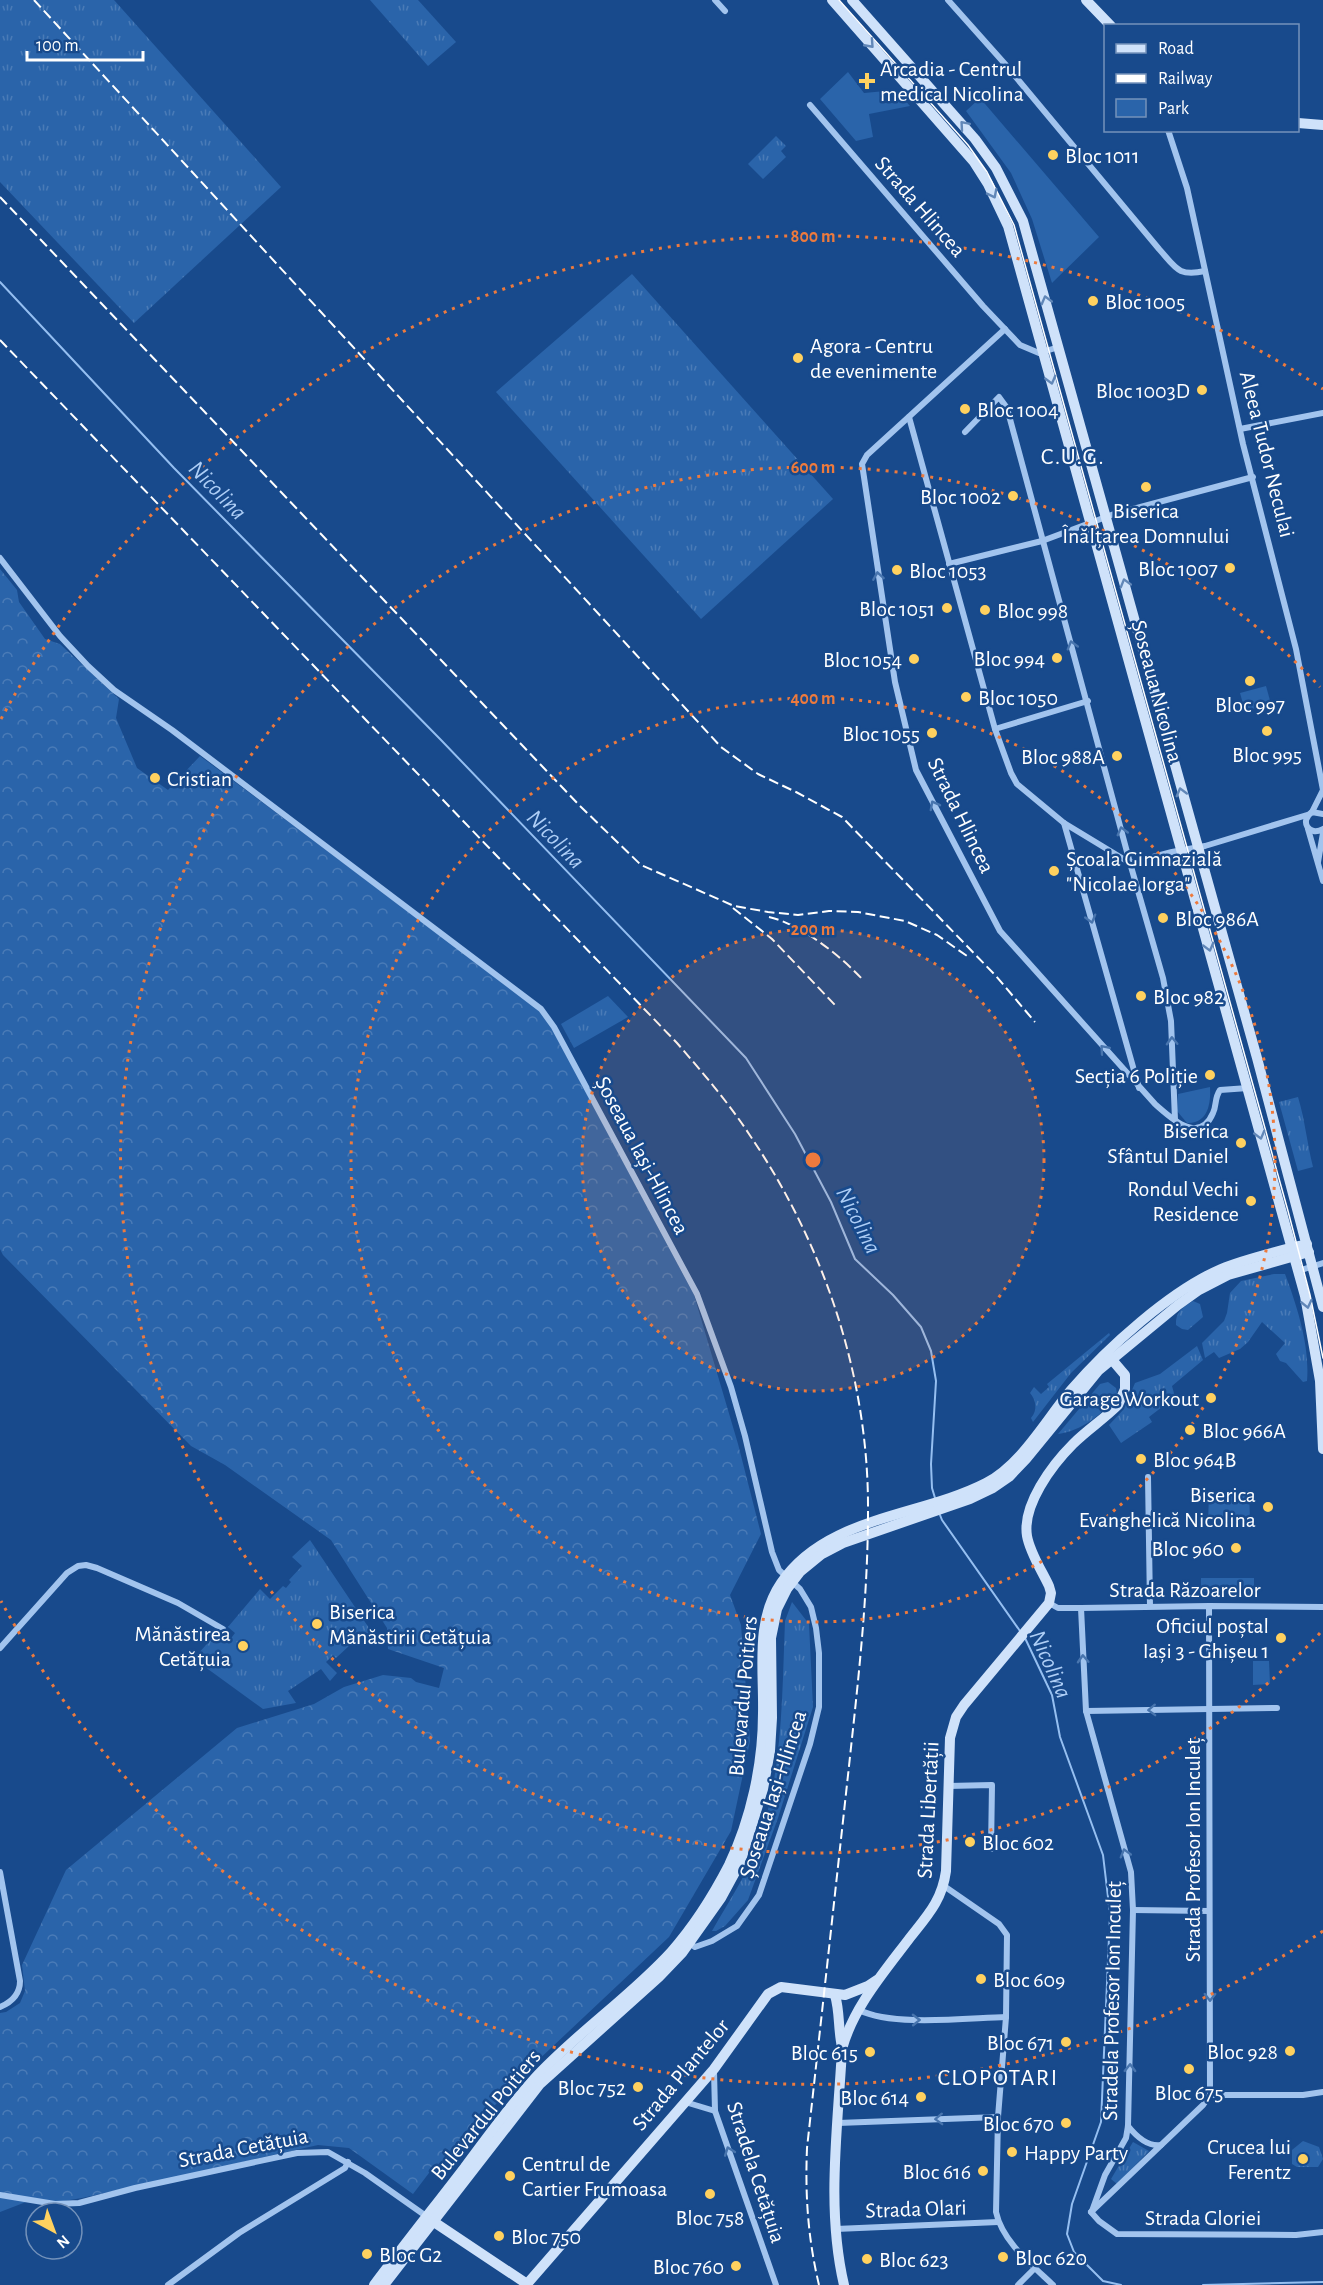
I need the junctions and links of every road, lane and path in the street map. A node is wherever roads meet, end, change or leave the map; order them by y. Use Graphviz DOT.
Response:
graph roads {
  1 [pos="715,0"];
  2 [pos="832,0"];
  3 [pos="852,0"];
  4 [pos="948,0"];
  5 [pos="1086,0"];
  6 [pos="725,11"];
  7 [pos="1109,24"];
  8 [pos="810,105"];
  9 [pos="1299,123"];
  10 [pos="1323,125"];
  11 [pos="1169,132"];
  12 [pos="1205,271"];
  13 [pos="1005,329"];
  14 [pos="1059,347"];
  15 [pos="1044,351"];
  16 [pos="1323,413"];
  17 [pos="909,417"];
  18 [pos="1240,429"];
  19 [pos="965,432"];
  20 [pos="1253,477"];
  21 [pos="1107,518"];
  22 [pos="1091,525"];
  23 [pos="1042,541"];
  24 [pos="0,558"];
  25 [pos="949,564"];
  26 [pos="1088,701"];
  27 [pos="995,729"];
  28 [pos="1323,790"];
  29 [pos="1310,814"];
  30 [pos="1323,814"];
  31 [pos="1288,820"];
  32 [pos="1064,823"];
  33 [pos="1307,826"];
  34 [pos="1323,831"];
  35 [pos="1197,848"];
  36 [pos="1182,850"];
  37 [pos="1130,863"];
  38 [pos="1318,863"];
  39 [pos="1323,881"];
  40 [pos="1248,1088"];
  41 [pos="1139,1089"];
  42 [pos="1175,1120"];
  43 [pos="1308,1248"];
  44 [pos="1292,1252"];
  45 [pos="1318,1265"];
  46 [pos="1298,1271"];
  47 [pos="1323,1307"];
  48 [pos="1109,1356"];
  49 [pos="1323,1449"];
  50 [pos="1148,1477"];
  51 [pos="1049,1603"];
  52 [pos="1149,1606"];
  53 [pos="1209,1606"];
  54 [pos="1323,1607"];
  55 [pos="1081,1608"];
  56 [pos="223,1629"];
  57 [pos="0,1648"];
  58 [pos="1210,1708"];
  59 [pos="1277,1708"];
  60 [pos="1086,1711"];
  61 [pos="948,1786"];
  62 [pos="991,1849"];
  63 [pos="0,1872"];
  64 [pos="944,1886"];
  65 [pos="1133,1910"];
  66 [pos="1209,1911"];
  67 [pos="686,1940"];
  68 [pos="882,1976"];
  69 [pos="835,1995"];
  70 [pos="0,2007"];
  71 [pos="859,2010"];
  72 [pos="1006,2017"];
  73 [pos="842,2049"];
  74 [pos="714,2069"];
  75 [pos="1323,2092"];
  76 [pos="1210,2095"];
  77 [pos="685,2102"];
  78 [pos="715,2111"];
  79 [pos="998,2117"];
  80 [pos="838,2123"];
  81 [pos="1128,2126"];
  82 [pos="1161,2145"];
  83 [pos="348,2162"];
  84 [pos="0,2195"];
  85 [pos="1091,2212"];
  86 [pos="430,2218"];
  87 [pos="998,2222"];
  88 [pos="836,2229"];
  89 [pos="1323,2232"];
  90 [pos="1035,2268"];
  91 [pos="168,2285"];
  92 [pos="374,2285"];
  93 [pos="384,2285"];
  94 [pos="528,2285"];
  95 [pos="777,2285"];
  96 [pos="844,2285"];
  97 [pos="1018,2285"];
  98 [pos="1053,2285"];
  1 -- 6 [label="street"];
  2 -- 15 [label="main road, Șoseaua Nicolina, one-way"];
  14 -- 3 [label="main road, Șoseaua Nicolina, one-way"];
  4 -- 12 [label="street"];
  5 -- 7 [label="main road"];
  8 -- 13 [label="street, Strada Hlincea"];
  9 -- 10 [label="main road"];
  11 -- 12 [label="street, Aleea Tudor Neculai"];
  12 -- 18 [label="street, Aleea Tudor Neculai"];
  13 -- 15 [label="street, Strada Hlincea"];
  13 -- 17 [label="street, Strada Hlincea"];
  14 -- 15 [label="street"];
  14 -- 21 [label="main road, Șoseaua Nicolina"];
  15 -- 22 [label="main road, Șoseaua Nicolina, one-way"];
  16 -- 18 [label="street"];
  17 -- 25 [label="street"];
  41 -- 17 [label="street, Strada Hlincea, one-way"];
  18 -- 20 [label="street, Aleea Tudor Neculai"];
  19 -- 23 [label="street"];
  20 -- 21 [label="street"];
  20 -- 28 [label="street, Aleea Tudor Neculai"];
  21 -- 22 [label="street"];
  35 -- 21 [label="main road, Șoseaua Nicolina, one-way"];
  22 -- 23 [label="street"];
  22 -- 36 [label="main road, Șoseaua Nicolina"];
  23 -- 25 [label="street"];
  26 -- 23 [label="street, one-way"];
  24 -- 67 [label="street, Șoseaua Iași-Hlincea"];
  25 -- 27 [label="street"];
  26 -- 27 [label="street"];
  37 -- 26 [label="street, one-way"];
  27 -- 32 [label="street"];
  28 -- 29 [label="street, Aleea Tudor Neculai"];
  29 -- 30 [label="street"];
  29 -- 31 [label="street"];
  29 -- 33 [label="street, Aleea Tudor Neculai"];
  31 -- 33 [label="street"];
  31 -- 35 [label="street"];
  32 -- 37 [label="street"];
  32 -- 41 [label="street, one-way"];
  33 -- 34 [label="street, Aleea Tudor Neculai"];
  33 -- 38 [label="street, Aleea Tudor Neculai"];
  34 -- 38 [label="street, Aleea Tudor Neculai"];
  35 -- 36 [label="street"];
  35 -- 43 [label="main road, Șoseaua Nicolina"];
  36 -- 37 [label="street"];
  36 -- 40 [label="main road, Șoseaua Nicolina, one-way"];
  42 -- 37 [label="street, one-way"];
  38 -- 39 [label="street, Aleea Tudor Neculai"];
  40 -- 42 [label="street, Strada Hlincea"];
  40 -- 44 [label="main road, Șoseaua Nicolina, one-way"];
  41 -- 42 [label="street, Strada Hlincea"];
  43 -- 44 [label="main road, Bulevardul Poitiers"];
  43 -- 45 [label="main road, Șoseaua Nicolina"];
  44 -- 46 [label="main road, Șoseaua Nicolina"];
  44 -- 48 [label="main road, Bulevardul Poitiers"];
  45 -- 46 [label="street"];
  45 -- 47 [label="main road, Șoseaua Nicolina"];
  46 -- 49 [label="main road, Șoseaua Nicolina, one-way"];
  48 -- 51 [label="main road"];
  48 -- 67 [label="main road, Bulevardul Poitiers"];
  50 -- 52 [label="street"];
  51 -- 55 [label="street, Strada Răzoarelor"];
  51 -- 61 [label="main road, Strada Libertății"];
  52 -- 53 [label="street, Strada Răzoarelor"];
  52 -- 55 [label="street, Strada Răzoarelor"];
  53 -- 54 [label="street, Strada Răzoarelor"];
  53 -- 58 [label="street, Strada Profesor Ion Inculeț"];
  60 -- 55 [label="street, Stradela Profesor Ion Inculeț, one-way"];
  56 -- 57 [label="street"];
  58 -- 59 [label="street"];
  58 -- 60 [label="street, one-way"];
  58 -- 66 [label="street, Strada Profesor Ion Inculeț"];
  65 -- 60 [label="street, Stradela Profesor Ion Inculeț, one-way"];
  61 -- 62 [label="street"];
  61 -- 64 [label="main road, Strada Libertății"];
  63 -- 70 [label="street"];
  64 -- 68 [label="main road, Strada Libertății"];
  64 -- 72 [label="street"];
  65 -- 66 [label="street"];
  81 -- 65 [label="street, Stradela Profesor Ion Inculeț, one-way"];
  66 -- 76 [label="street, Strada Profesor Ion Inculeț, one-way"];
  67 -- 86 [label="main road, Bulevardul Poitiers"];
  68 -- 69 [label="main road, Strada Plantelor"];
  68 -- 71 [label="main road, Strada Libertății"];
  69 -- 73 [label="main road"];
  69 -- 74 [label="main road, Strada Plantelor"];
  71 -- 72 [label="street, one-way"];
  71 -- 73 [label="main road, Strada Libertății"];
  72 -- 79 [label="street"];
  73 -- 80 [label="main road, Strada Libertății"];
  74 -- 77 [label="main road, Strada Plantelor"];
  74 -- 78 [label="street, Stradela Cetățuia"];
  75 -- 76 [label="street"];
  76 -- 82 [label="street"];
  77 -- 78 [label="street"];
  77 -- 94 [label="main road, Strada Plantelor"];
  95 -- 78 [label="street, Stradela Cetățuia, one-way"];
  79 -- 80 [label="street, one-way"];
  79 -- 87 [label="street"];
  80 -- 88 [label="main road, Strada Libertății"];
  81 -- 82 [label="street"];
  81 -- 85 [label="street, Stradela Profesor Ion Inculeț"];
  82 -- 85 [label="street"];
  83 -- 84 [label="street, Strada Cetățuia"];
  83 -- 86 [label="street, Strada Cetățuia"];
  83 -- 91 [label="street"];
  85 -- 89 [label="street, Strada Gloriei"];
  86 -- 92 [label="main road, Bulevardul Poitiers"];
  86 -- 93 [label="main road, Bulevardul Poitiers"];
  86 -- 94 [label="main road, Strada Cetățuia"];
  87 -- 88 [label="street, Strada Olari"];
  87 -- 90 [label="street"];
  88 -- 96 [label="main road, Strada Libertății"];
  90 -- 97 [label="street"];
  90 -- 98 [label="street"];
}
